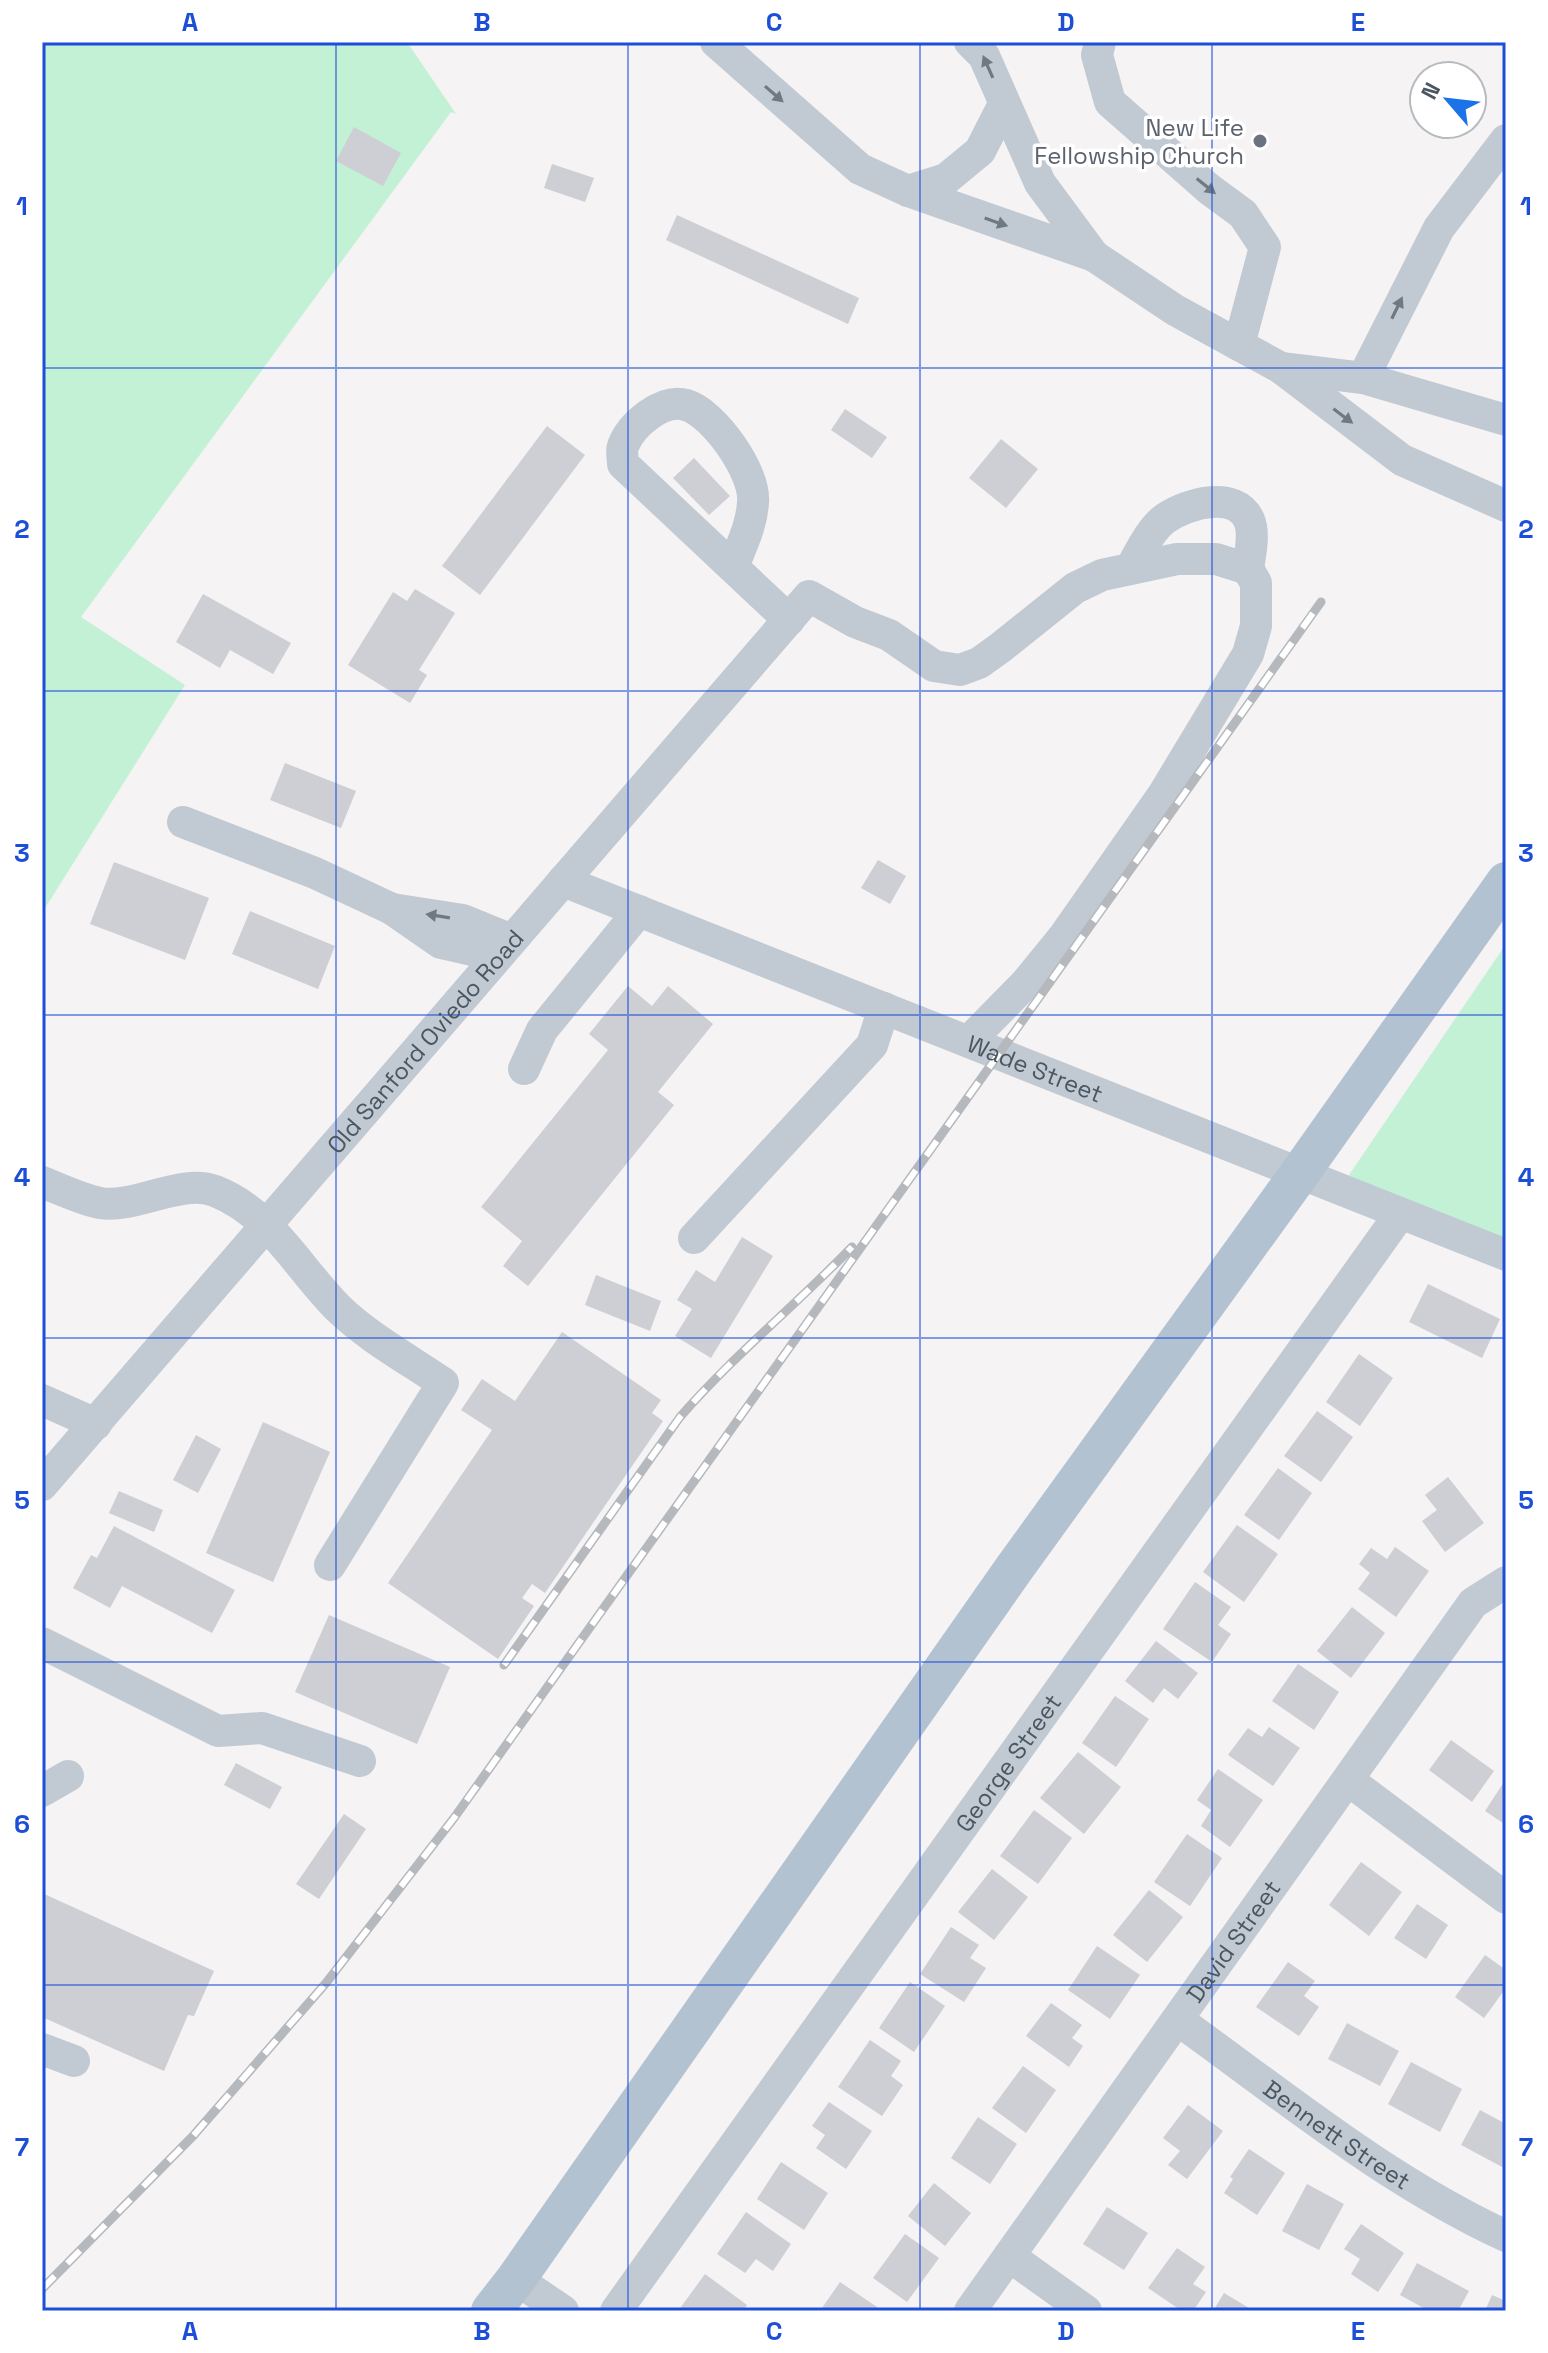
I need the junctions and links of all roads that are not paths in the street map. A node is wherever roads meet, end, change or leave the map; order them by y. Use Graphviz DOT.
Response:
graph roads {
  1 [pos="716,42"];
  2 [pos="970,42"];
  3 [pos="1100,42"];
  4 [pos="1004,104"];
  5 [pos="1506,140"];
  6 [pos="908,191"];
  7 [pos="1094,256"];
  8 [pos="1239,345"];
  9 [pos="1281,368"];
  10 [pos="1363,378"];
  11 [pos="1506,420"];
  12 [pos="1506,506"];
  13 [pos="733,567"];
  14 [pos="1131,568"];
  15 [pos="1248,569"];
  16 [pos="799,608"];
  17 [pos="183,822"];
  18 [pos="563,881"];
  19 [pos="1506,882"];
  20 [pos="639,911"];
  21 [pos="505,948"];
  22 [pos="884,1008"];
  23 [pos="969,1041"];
  24 [pos="524,1069"];
  25 [pos="1300,1173"];
  26 [pos="42,1182"];
  27 [pos="1400,1214"];
  28 [pos="268,1225"];
  29 [pos="694,1238"];
  30 [pos="1506,1255"];
  31 [pos="42,1400"];
  32 [pos="96,1424"];
  33 [pos="42,1485"];
  34 [pos="330,1565"];
  35 [pos="1506,1582"];
  36 [pos="42,1643"];
  37 [pos="360,1761"];
  38 [pos="1348,1780"];
  39 [pos="1506,1898"];
  40 [pos="1178,2020"];
  41 [pos="42,2049"];
  42 [pos="74,2061"];
  43 [pos="1506,2236"];
  44 [pos="1009,2256"];
  45 [pos="516,2279"];
  46 [pos="491,2311"];
  47 [pos="563,2311"];
  48 [pos="616,2311"];
  49 [pos="970,2311"];
  50 [pos="1086,2311"];
  1 -- 6 [label="street, one-way"];
  4 -- 2 [label="street, one-way"];
  3 -- 8 [label="street, one-way"];
  4 -- 6 [label="street"];
  4 -- 7 [label="street"];
  10 -- 5 [label="street, one-way"];
  6 -- 7 [label="street, one-way"];
  7 -- 8 [label="street"];
  8 -- 9 [label="street"];
  9 -- 10 [label="street"];
  9 -- 12 [label="street, one-way"];
  10 -- 11 [label="street"];
  13 -- 13 [label="street"];
  13 -- 16 [label="street"];
  14 -- 15 [label="street"];
  14 -- 15 [label="street"];
  14 -- 16 [label="street"];
  15 -- 23 [label="street"];
  16 -- 18 [label="street, Old Sanford Oviedo Road"];
  17 -- 21 [label="street"];
  18 -- 20 [label="street, Wade Street"];
  18 -- 21 [label="street, Old Sanford Oviedo Road"];
  19 -- 25 [label="main road"];
  20 -- 22 [label="street, Wade Street"];
  20 -- 24 [label="street"];
  21 -- 28 [label="street, Old Sanford Oviedo Road"];
  22 -- 23 [label="street, Wade Street"];
  22 -- 29 [label="street"];
  23 -- 25 [label="street, Wade Street"];
  25 -- 27 [label="street, Wade Street"];
  25 -- 45 [label="main road"];
  26 -- 28 [label="street"];
  27 -- 30 [label="street, Wade Street"];
  27 -- 48 [label="street, George Street"];
  28 -- 32 [label="street, Old Sanford Oviedo Road"];
  28 -- 34 [label="street"];
  31 -- 32 [label="street"];
  32 -- 33 [label="street, Old Sanford Oviedo Road"];
  35 -- 38 [label="street, David Street"];
  36 -- 37 [label="street"];
  38 -- 39 [label="street"];
  38 -- 40 [label="street, David Street"];
  40 -- 43 [label="street, Bennett Street"];
  40 -- 44 [label="street, David Street"];
  41 -- 42 [label="street"];
  44 -- 49 [label="street, David Street"];
  44 -- 50 [label="street"];
  45 -- 46 [label="main road"];
  45 -- 47 [label="street"];
}
